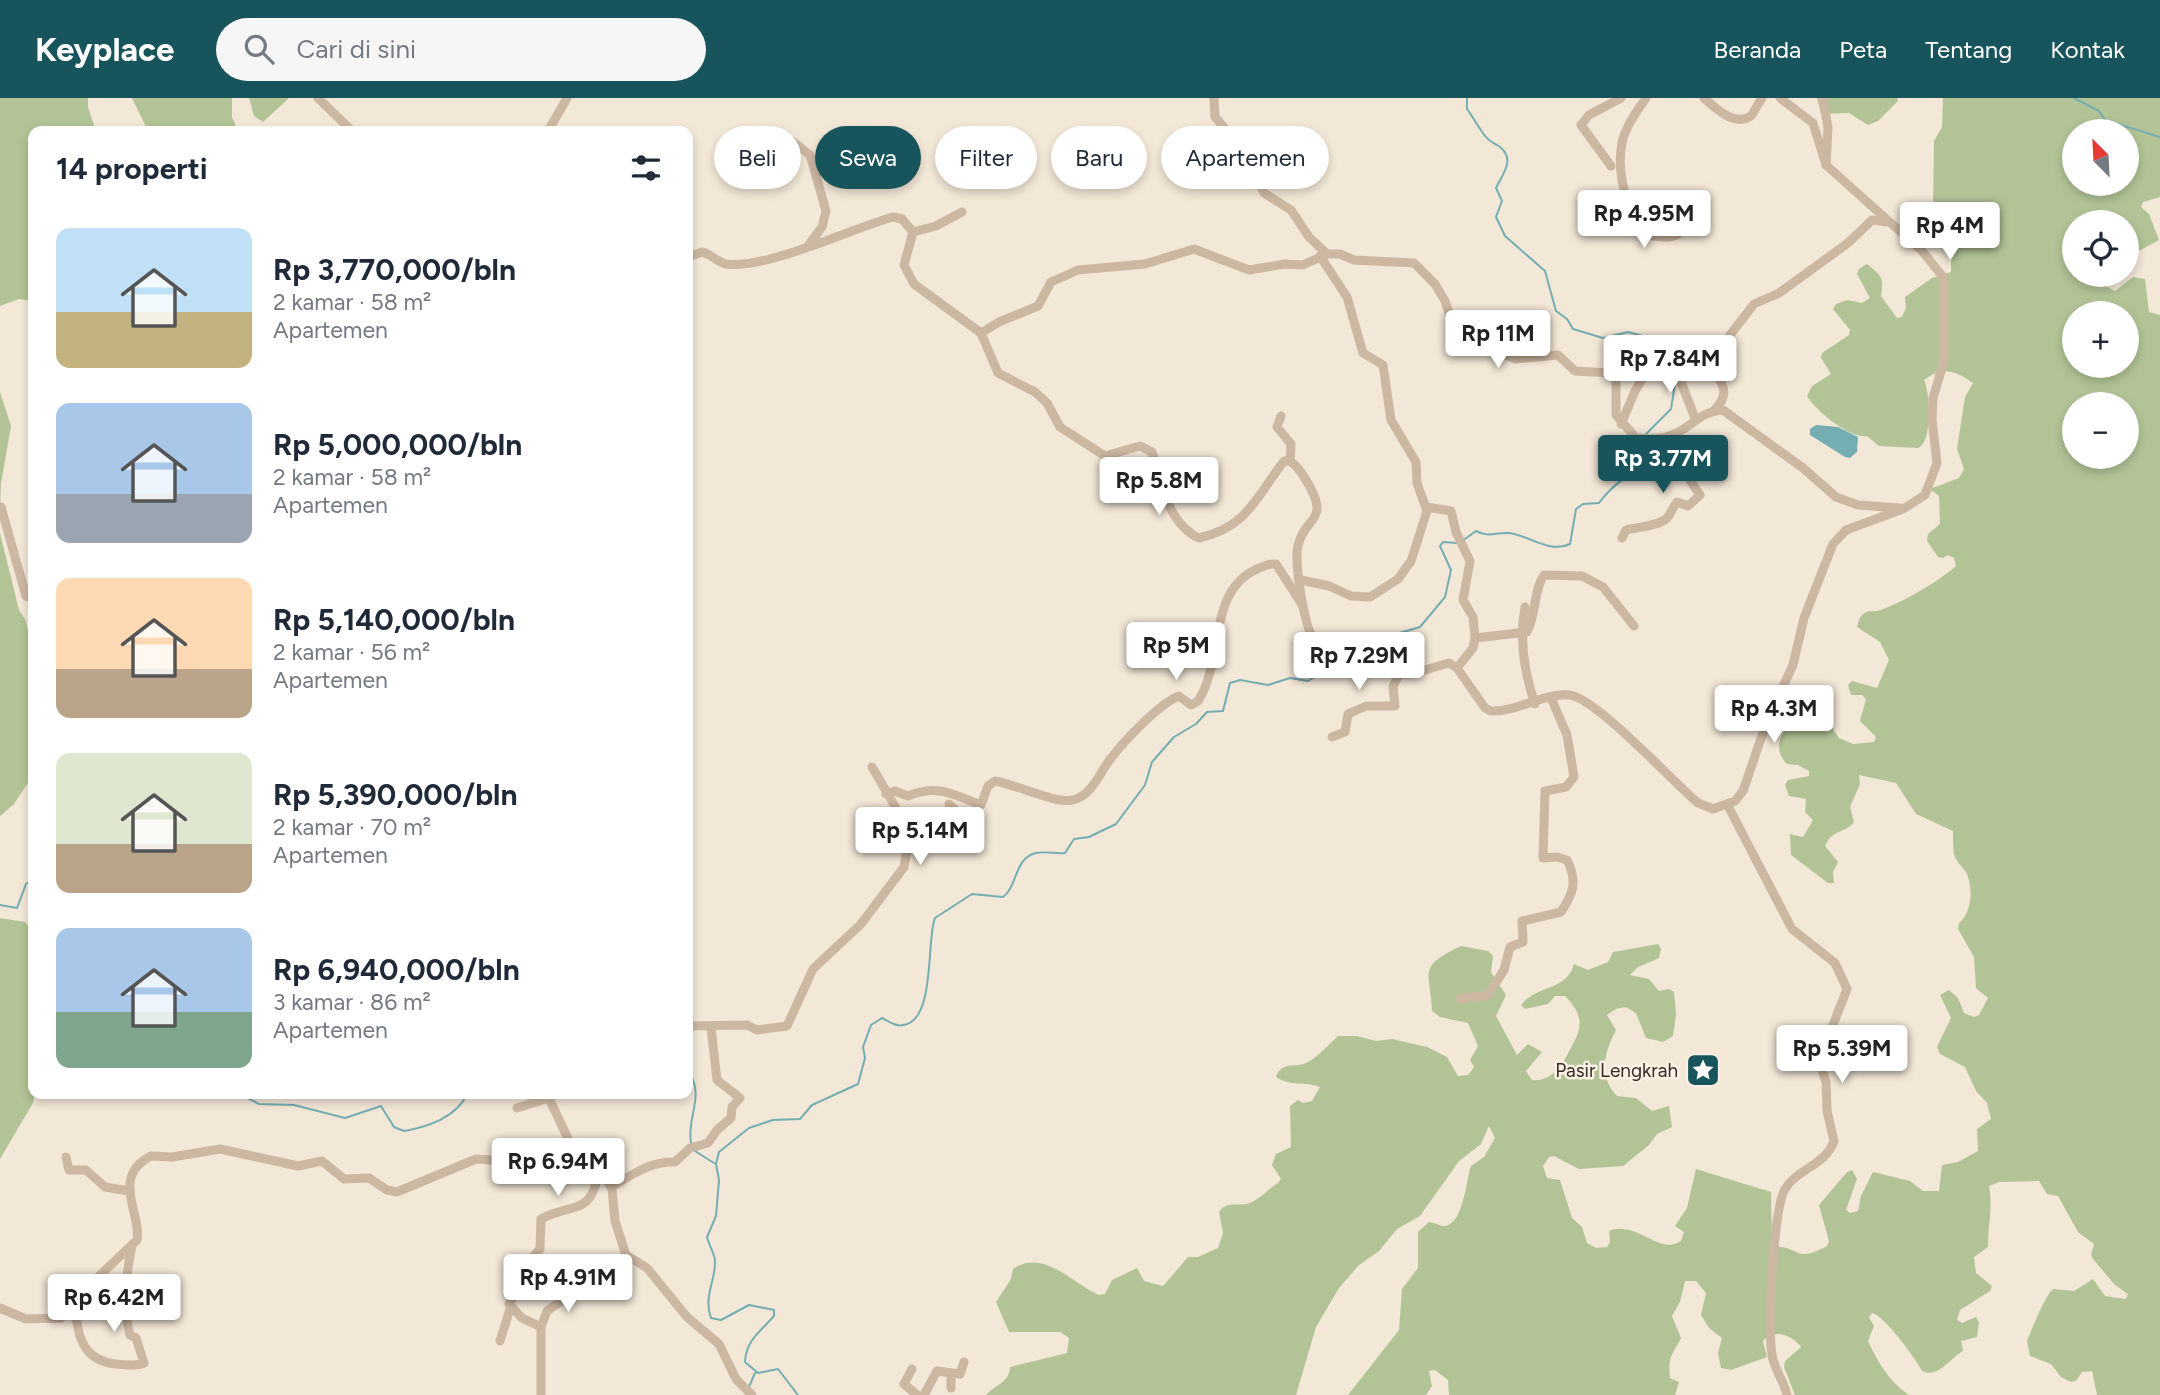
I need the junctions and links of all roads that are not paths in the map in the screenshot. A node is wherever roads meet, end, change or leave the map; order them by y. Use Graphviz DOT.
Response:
graph roads {
  1 [pos="318,98"];
  2 [pos="567,98"];
  3 [pos="1214,98"];
  4 [pos="1621,98"];
  5 [pos="1646,98"];
  6 [pos="1704,98"];
  7 [pos="1762,98"];
  8 [pos="1780,98"];
  9 [pos="1823,98"];
  10 [pos="347,126"];
  11 [pos="551,126"];
  12 [pos="801,148"];
  13 [pos="1826,165"];
  14 [pos="1611,166"];
  15 [pos="1872,207"];
  16 [pos="962,212"];
  17 [pos="1689,221"];
  18 [pos="1869,222"];
  19 [pos="1894,226"];
  20 [pos="913,232"];
  21 [pos="807,247"];
  22 [pos="693,255"];
  23 [pos="1324,255"];
  24 [pos="981,333"];
  25 [pos="1658,341"];
  26 [pos="1651,363"];
  27 [pos="1714,411"];
  28 [pos="1281,416"];
  29 [pos="1695,418"];
  30 [pos="1621,424"];
  31 [pos="1660,438"];
  32 [pos="1290,461"];
  33 [pos="1,507"];
  34 [pos="1426,507"];
  35 [pos="1903,509"];
  36 [pos="1622,538"];
  37 [pos="1301,580"];
  38 [pos="28,597"];
  39 [pos="1525,607"];
  40 [pos="1305,611"];
  41 [pos="1634,626"];
  42 [pos="1523,634"];
  43 [pos="1475,638"];
  44 [pos="1457,668"];
  45 [pos="1399,674"];
  46 [pos="1552,698"];
  47 [pos="1535,704"];
  48 [pos="1332,737"];
  49 [pos="872,766"];
  50 [pos="886,794"];
  51 [pos="972,802"];
  52 [pos="949,804"];
  53 [pos="1728,806"];
  54 [pos="960,814"];
  55 [pos="964,827"];
  56 [pos="1460,999"];
  57 [pos="693,1026"];
  58 [pos="711,1028"];
  59 [pos="540,1099"];
  60 [pos="549,1099"];
  61 [pos="517,1108"];
  62 [pos="581,1154"];
  63 [pos="66,1157"];
  64 [pos="599,1171"];
  65 [pos="611,1187"];
  66 [pos="129,1191"];
  67 [pos="132,1245"];
  68 [pos="626,1255"];
  69 [pos="74,1301"];
  70 [pos="0,1308"];
  71 [pos="510,1309"];
  72 [pos="541,1327"];
  73 [pos="500,1342"];
  74 [pos="964,1362"];
  75 [pos="912,1369"];
  76 [pos="951,1374"];
  77 [pos="951,1388"];
  78 [pos="746,1390"];
  79 [pos="541,1395"];
  80 [pos="917,1395"];
  81 [pos="924,1395"];
  82 [pos="1787,1395"];
  1 -- 10 [label="street"];
  2 -- 11 [label="street"];
  3 -- 23 [label="street"];
  4 -- 14 [label="street"];
  5 -- 17 [label="street"];
  6 -- 7 [label="street"];
  8 -- 13 [label="street"];
  9 -- 13 [label="street"];
  12 -- 21 [label="street"];
  13 -- 15 [label="street"];
  15 -- 18 [label="street"];
  15 -- 19 [label="street"];
  16 -- 20 [label="street"];
  18 -- 19 [label="street"];
  18 -- 27 [label="street"];
  19 -- 35 [label="street"];
  20 -- 21 [label="street"];
  20 -- 24 [label="street"];
  21 -- 22 [label="street"];
  23 -- 24 [label="street"];
  23 -- 30 [label="street"];
  23 -- 34 [label="street"];
  24 -- 32 [label="street"];
  25 -- 26 [label="street"];
  26 -- 29 [label="street"];
  26 -- 30 [label="street"];
  27 -- 29 [label="street"];
  27 -- 35 [label="street"];
  28 -- 32 [label="street"];
  29 -- 31 [label="street"];
  30 -- 31 [label="street"];
  31 -- 36 [label="street"];
  32 -- 37 [label="street"];
  33 -- 38 [label="street"];
  34 -- 37 [label="street"];
  34 -- 43 [label="street"];
  35 -- 53 [label="street"];
  37 -- 40 [label="street"];
  39 -- 42 [label="street"];
  40 -- 45 [label="street"];
  40 -- 51 [label="street"];
  41 -- 42 [label="street"];
  42 -- 43 [label="street"];
  42 -- 47 [label="street"];
  43 -- 44 [label="street"];
  44 -- 45 [label="street"];
  44 -- 47 [label="street"];
  45 -- 48 [label="street"];
  46 -- 47 [label="street"];
  46 -- 53 [label="street"];
  46 -- 56 [label="street"];
  49 -- 50 [label="street"];
  50 -- 51 [label="street"];
  50 -- 58 [label="street"];
  51 -- 54 [label="street"];
  52 -- 54 [label="street"];
  53 -- 82 [label="street"];
  54 -- 55 [label="street"];
  57 -- 58 [label="street"];
  58 -- 65 [label="street"];
  59 -- 61 [label="street"];
  60 -- 62 [label="street"];
  62 -- 64 [label="street"];
  62 -- 66 [label="street"];
  63 -- 66 [label="street"];
  64 -- 65 [label="street"];
  64 -- 71 [label="street"];
  65 -- 68 [label="street"];
  66 -- 67 [label="street"];
  67 -- 69 [label="street"];
  67 -- 69 [label="street"];
  68 -- 72 [label="street"];
  68 -- 78 [label="street"];
  69 -- 70 [label="street"];
  71 -- 72 [label="street"];
  71 -- 73 [label="street"];
  72 -- 79 [label="street"];
  74 -- 76 [label="street"];
  75 -- 80 [label="street"];
  76 -- 77 [label="street"];
  76 -- 81 [label="street"];
}
